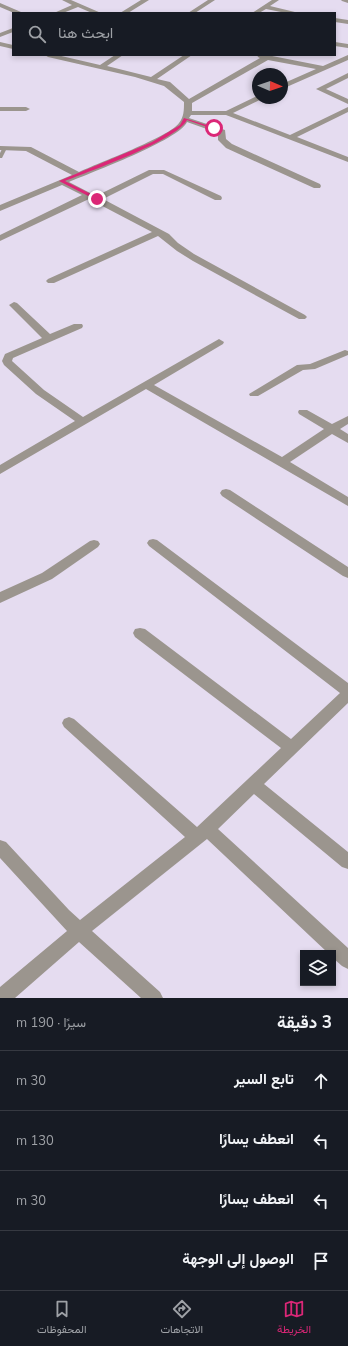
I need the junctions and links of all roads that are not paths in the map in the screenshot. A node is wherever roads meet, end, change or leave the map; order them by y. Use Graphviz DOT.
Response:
graph roads {
  1 [pos="65,0"];
  2 [pos="145,0"];
  3 [pos="212,0"];
  4 [pos="276,0"];
  5 [pos="344,0"];
  6 [pos="348,1"];
  7 [pos="78,5"];
  8 [pos="0,6"];
  9 [pos="264,7"];
  10 [pos="16,12"];
  11 [pos="60,12"];
  12 [pos="96,12"];
  13 [pos="125,12"];
  14 [pos="192,12"];
  15 [pos="256,12"];
  16 [pos="291,12"];
  17 [pos="336,20"];
  18 [pos="348,22"];
  19 [pos="12,30"];
  20 [pos="0,35"];
  21 [pos="0,44"];
  22 [pos="336,44"];
  23 [pos="348,46"];
  24 [pos="12,47"];
  25 [pos="52,56"];
  26 [pos="118,56"];
  27 [pos="187,56"];
  28 [pos="260,56"];
  29 [pos="267,57"];
  30 [pos="348,57"];
  31 [pos="101,67"];
  32 [pos="323,68"];
  33 [pos="348,75"];
  34 [pos="152,79"];
  35 [pos="288,84"];
  36 [pos="188,102"];
  37 [pos="252,102"];
  38 [pos="348,102"];
  39 [pos="26,109"];
  40 [pos="1,110"];
  41 [pos="348,110"];
  42 [pos="227,114"];
  43 [pos="187,116"];
  44 [pos="290,138"];
  45 [pos="2,148"];
  46 [pos="0,157"];
  47 [pos="348,160"];
  48 [pos="77,174"];
  49 [pos="61,181"];
  50 [pos="317,186"];
  51 [pos="93,197"];
  52 [pos="218,198"];
  53 [pos="0,208"];
  54 [pos="159,232"];
  55 [pos="0,238"];
  56 [pos="51,281"];
  57 [pos="14,305"];
  58 [pos="302,317"];
  59 [pos="78,326"];
  60 [pos="49,339"];
  61 [pos="219,342"];
  62 [pos="347,353"];
  63 [pos="146,385"];
  64 [pos="254,394"];
  65 [pos="303,412"];
  66 [pos="348,419"];
  67 [pos="82,422"];
  68 [pos="332,430"];
  69 [pos="348,439"];
  70 [pos="282,462"];
  71 [pos="0,470"];
  72 [pos="226,493"];
  73 [pos="348,502"];
  74 [pos="154,543"];
  75 [pos="94,544"];
  76 [pos="348,573"];
  77 [pos="0,598"];
  78 [pos="140,633"];
  79 [pos="348,692"];
  80 [pos="69,723"];
  81 [pos="292,748"];
  82 [pos="254,785"];
  83 [pos="202,833"];
  84 [pos="0,847"];
  85 [pos="348,862"];
  86 [pos="79,931"];
  87 [pos="348,960"];
  88 [pos="1,998"];
  89 [pos="154,998"];
  1 -- 7 [label="street"];
  2 -- 13 [label="street"];
  3 -- 14 [label="street"];
  4 -- 9 [label="street"];
  5 -- 6 [label="street"];
  7 -- 11 [label="street"];
  7 -- 12 [label="street"];
  8 -- 10 [label="street"];
  9 -- 15 [label="street"];
  9 -- 16 [label="street"];
  17 -- 18 [label="street"];
  19 -- 20 [label="street"];
  21 -- 24 [label="street"];
  22 -- 23 [label="street"];
  25 -- 31 [label="street"];
  26 -- 31 [label="street"];
  27 -- 34 [label="street"];
  28 -- 29 [label="street"];
  29 -- 32 [label="street"];
  29 -- 36 [label="street"];
  30 -- 32 [label="street"];
  31 -- 34 [label="street"];
  32 -- 35 [label="street"];
  33 -- 38 [label="street"];
  34 -- 36 [label="street"];
  36 -- 43 [label="street"];
  37 -- 42 [label="street"];
  39 -- 40 [label="street"];
  41 -- 44 [label="street"];
  42 -- 43 [label="street"];
  42 -- 44 [label="street"];
  43 -- 48 [label="street"];
  43 -- 50 [label="street"];
  44 -- 47 [label="street"];
  45 -- 46 [label="lane"];
  45 -- 48 [label="street"];
  48 -- 49 [label="street"];
  49 -- 51 [label="street"];
  49 -- 53 [label="street"];
  51 -- 52 [label="street"];
  51 -- 54 [label="street"];
  51 -- 55 [label="street"];
  54 -- 56 [label="street"];
  54 -- 58 [label="street"];
  57 -- 60 [label="street"];
  59 -- 60 [label="street"];
  60 -- 67 [label="street"];
  61 -- 63 [label="street"];
  62 -- 64 [label="street"];
  63 -- 67 [label="street"];
  63 -- 70 [label="street"];
  65 -- 68 [label="street"];
  66 -- 68 [label="street"];
  67 -- 71 [label="street"];
  68 -- 69 [label="street"];
  68 -- 70 [label="street"];
  70 -- 73 [label="street"];
  72 -- 76 [label="street"];
  74 -- 79 [label="street"];
  75 -- 77 [label="street"];
  78 -- 81 [label="street"];
  79 -- 81 [label="street"];
  80 -- 83 [label="street"];
  81 -- 82 [label="street"];
  82 -- 83 [label="street"];
  82 -- 85 [label="street"];
  83 -- 86 [label="street"];
  83 -- 87 [label="street"];
  84 -- 86 [label="street"];
  86 -- 88 [label="street"];
  86 -- 89 [label="street"];
}
